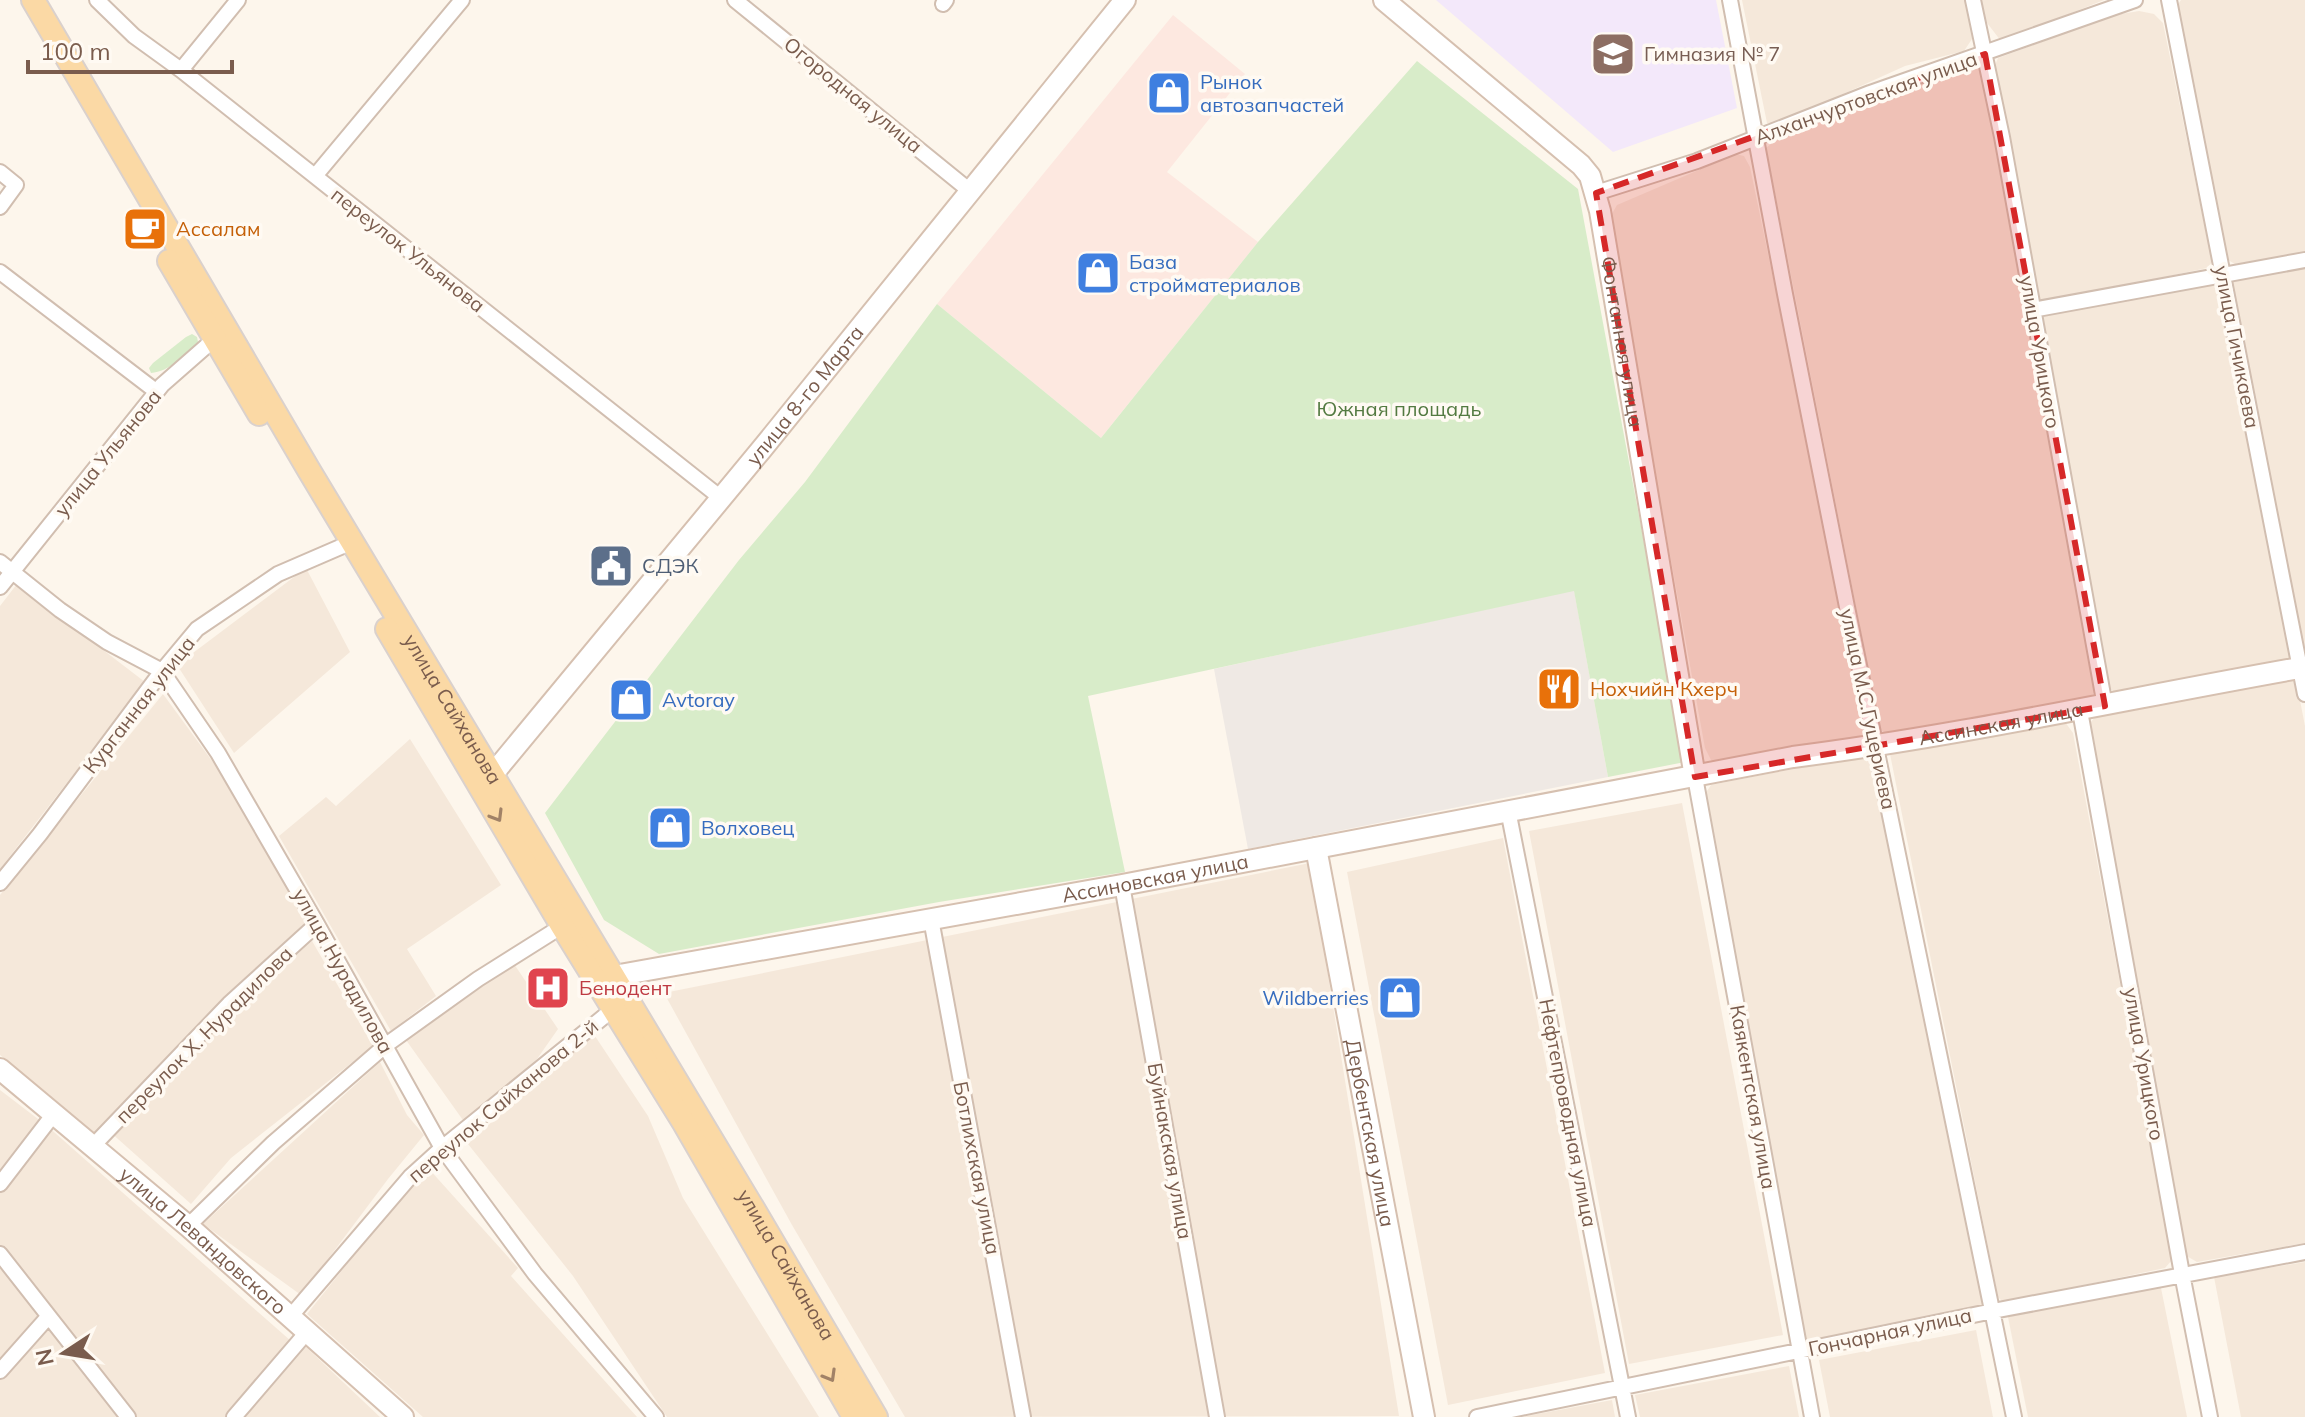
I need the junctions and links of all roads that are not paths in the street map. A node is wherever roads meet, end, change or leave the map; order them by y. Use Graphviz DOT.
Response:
graph roads {
  1 [pos="19,0"];
  2 [pos="33,0"];
  3 [pos="97,0"];
  4 [pos="238,0"];
  5 [pos="462,0"];
  6 [pos="735,0"];
  7 [pos="1125,0"];
  8 [pos="1384,0"];
  9 [pos="1730,0"];
  10 [pos="1973,0"];
  11 [pos="2135,0"];
  12 [pos="2169,0"];
  13 [pos="1985,54"];
  14 [pos="181,70"];
  15 [pos="1756,139"];
  16 [pos="0,172"];
  17 [pos="315,176"];
  18 [pos="970,191"];
  19 [pos="1596,193"];
  20 [pos="0,207"];
  21 [pos="2305,260"];
  22 [pos="0,272"];
  23 [pos="2223,276"];
  24 [pos="2032,310"];
  25 [pos="220,334"];
  26 [pos="157,392"];
  27 [pos="721,498"];
  28 [pos="345,545"];
  29 [pos="6,567"];
  30 [pos="0,587"];
  31 [pos="2302,667"];
  32 [pos="162,671"];
  33 [pos="2305,694"];
  34 [pos="2105,706"];
  35 [pos="2080,711"];
  36 [pos="1876,746"];
  37 [pos="1695,777"];
  38 [pos="485,780"];
  39 [pos="1508,810"];
  40 [pos="1316,848"];
  41 [pos="0,883"];
  42 [pos="1122,885"];
  43 [pos="931,919"];
  44 [pos="570,921"];
  45 [pos="317,924"];
  46 [pos="614,976"];
  47 [pos="621,1004"];
  48 [pos="386,1045"];
  49 [pos="0,1069"];
  50 [pos="53,1115"];
  51 [pos="92,1147"];
  52 [pos="442,1148"];
  53 [pos="0,1184"];
  54 [pos="188,1226"];
  55 [pos="2305,1252"];
  56 [pos="0,1254"];
  57 [pos="2182,1274"];
  58 [pos="1993,1311"];
  59 [pos="48,1317"];
  60 [pos="290,1317"];
  61 [pos="307,1332"];
  62 [pos="1799,1351"];
  63 [pos="0,1371"];
  64 [pos="1623,1386"];
  65 [pos="128,1417"];
  66 [pos="234,1417"];
  67 [pos="403,1417"];
  68 [pos="656,1417"];
  69 [pos="854,1417"];
  70 [pos="876,1417"];
  71 [pos="1023,1417"];
  72 [pos="1217,1417"];
  73 [pos="1424,1417"];
  74 [pos="1477,1417"];
  75 [pos="1628,1417"];
  76 [pos="1812,1417"];
  77 [pos="2014,1417"];
  78 [pos="2210,1417"];
  1 -- 25 [label="main road, улица Сайханова"];
  2 -- 25 [label="main road, улица Сайханова"];
  3 -- 14 [label="street, переулок Ульянова"];
  4 -- 14 [label="street"];
  5 -- 17 [label="street"];
  6 -- 18 [label="street, Огородная улица"];
  7 -- 18 [label="street, улица 8-го Марта"];
  8 -- 19 [label="street, Фонтанная улица"];
  9 -- 15 [label="street, улица М.С.Гуцериева"];
  10 -- 13 [label="street, улица Урицкого"];
  11 -- 13 [label="street, Алханчуртовская улица"];
  12 -- 23 [label="street, улица Гичикаева"];
  13 -- 15 [label="street, Алханчуртовская улица"];
  13 -- 24 [label="street, улица Урицкого"];
  14 -- 17 [label="street, переулок Ульянова"];
  15 -- 19 [label="street, Алханчуртовская улица"];
  15 -- 36 [label="street, улица М.С.Гуцериева"];
  16 -- 20 [label="street"];
  17 -- 27 [label="street, переулок Ульянова"];
  18 -- 27 [label="street, улица 8-го Марта"];
  19 -- 37 [label="street, Фонтанная улица"];
  21 -- 23 [label="street"];
  22 -- 26 [label="street"];
  23 -- 24 [label="street"];
  23 -- 31 [label="street, улица Гичикаева"];
  24 -- 34 [label="street, улица Урицкого"];
  25 -- 26 [label="street, улица Ульянова"];
  25 -- 28 [label="main road, улица Сайханова"];
  26 -- 29 [label="street, улица Ульянова"];
  27 -- 38 [label="street, улица 8-го Марта"];
  28 -- 32 [label="street, Курганная улица"];
  28 -- 38 [label="main road, улица Сайханова"];
  29 -- 30 [label="street, улица Ульянова"];
  29 -- 32 [label="street, улица Нурадилова"];
  31 -- 33 [label="street, улица Гичикаева"];
  31 -- 34 [label="street, Ассинская улица"];
  32 -- 41 [label="street, Курганная улица"];
  32 -- 45 [label="street, улица Нурадилова"];
  34 -- 35 [label="street, Ассинская улица"];
  35 -- 36 [label="street, Ассинская улица"];
  35 -- 57 [label="street, улица Урицкого"];
  36 -- 37 [label="street, Ассинская улица"];
  36 -- 58 [label="street, улица М.С.Гуцериева"];
  37 -- 39 [label="street, Ассиновская улица"];
  37 -- 62 [label="street, Каякентская улица"];
  38 -- 44 [label="main road, улица Сайханова"];
  39 -- 40 [label="street, Ассиновская улица"];
  39 -- 64 [label="street, Нефтепроводная улица"];
  40 -- 42 [label="street, Ассиновская улица"];
  40 -- 73 [label="street, Дербентская улица"];
  42 -- 43 [label="street, Ассиновская улица"];
  42 -- 72 [label="street, Буйнакская улица"];
  43 -- 46 [label="street, Ассиновская улица"];
  43 -- 71 [label="street, Ботлихская улица"];
  44 -- 46 [label="main road, улица Сайханова"];
  44 -- 47 [label="main road, улица Сайханова"];
  44 -- 48 [label="street"];
  45 -- 48 [label="street, улица Нурадилова"];
  45 -- 51 [label="street, переулок Х. Нурадилова"];
  46 -- 47 [label="main road, улица Сайханова"];
  47 -- 52 [label="street, переулок Сайханова 2-й"];
  47 -- 69 [label="main road, улица Сайханова, one-way"];
  47 -- 70 [label="main road, улица Сайханова"];
  48 -- 52 [label="street, улица Нурадилова"];
  48 -- 54 [label="street"];
  49 -- 50 [label="street, улица Левандовского"];
  50 -- 51 [label="street, улица Левандовского"];
  50 -- 53 [label="street"];
  51 -- 54 [label="street, улица Левандовского"];
  52 -- 60 [label="street, переулок Сайханова 2-й"];
  52 -- 68 [label="street, улица Нурадилова"];
  54 -- 60 [label="street, улица Левандовского"];
  55 -- 57 [label="street, Гончарная улица"];
  56 -- 59 [label="street"];
  57 -- 58 [label="street, Гончарная улица"];
  57 -- 78 [label="street, улица Урицкого"];
  58 -- 62 [label="street, Гончарная улица"];
  58 -- 77 [label="street, улица М.С.Гуцериева"];
  59 -- 63 [label="street"];
  59 -- 65 [label="street"];
  60 -- 61 [label="street, улица Левандовского"];
  61 -- 66 [label="street"];
  61 -- 67 [label="street, улица Левандовского"];
  62 -- 64 [label="street, Гончарная улица"];
  62 -- 76 [label="street, Каякентская улица"];
  64 -- 74 [label="street, Гончарная улица"];
  64 -- 75 [label="street, Нефтепроводная улица"];
}
